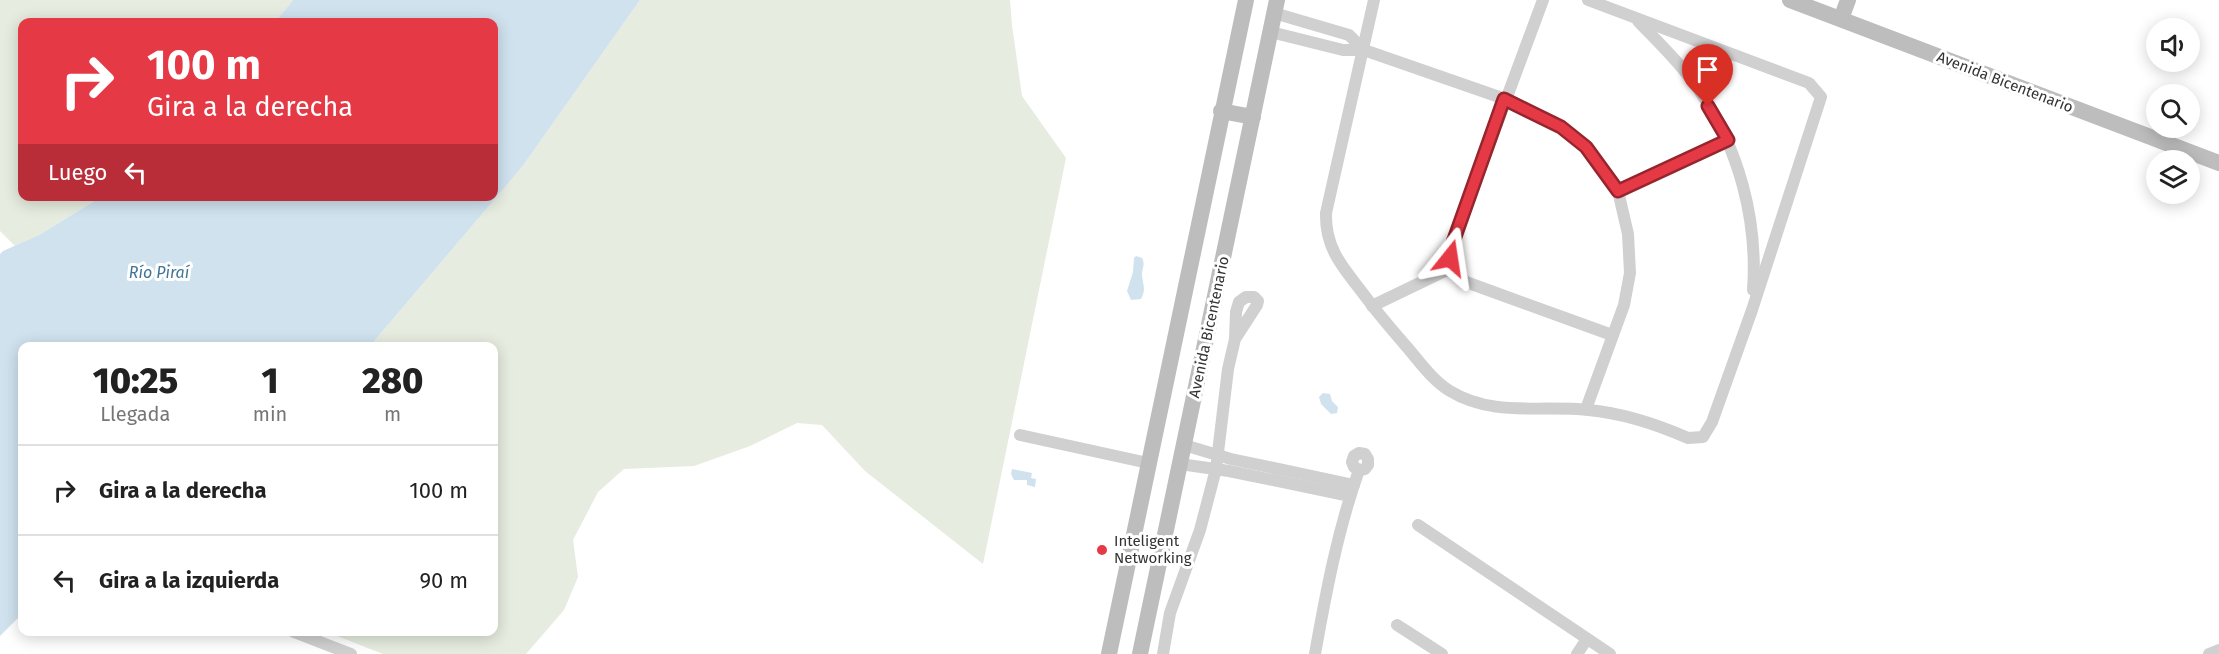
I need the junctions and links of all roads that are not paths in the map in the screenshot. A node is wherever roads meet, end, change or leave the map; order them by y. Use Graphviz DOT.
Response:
graph roads {
  1 [pos="1246,0"];
  2 [pos="1374,0"];
  3 [pos="1542,0"];
  4 [pos="1588,0"];
  5 [pos="1790,0"];
  6 [pos="1848,0"];
  7 [pos="1823,6"];
  8 [pos="1276,7"];
  9 [pos="1635,18"];
  10 [pos="1841,20"];
  11 [pos="1270,32"];
  12 [pos="1364,50"];
  13 [pos="1504,99"];
  14 [pos="1221,111"];
  15 [pos="1252,117"];
  16 [pos="1728,140"];
  17 [pos="2219,163"];
  18 [pos="1618,191"];
  19 [pos="1453,267"];
  20 [pos="1372,306"];
  21 [pos="1752,310"];
  22 [pos="1612,335"];
  23 [pos="1235,339"];
  24 [pos="1586,409"];
  25 [pos="1020,435"];
  26 [pos="1184,445"];
  27 [pos="1218,454"];
  28 [pos="1148,463"];
  29 [pos="1180,464"];
  30 [pos="1216,470"];
  31 [pos="1359,470"];
  32 [pos="1352,490"];
  33 [pos="1418,525"];
  34 [pos="1397,625"];
  35 [pos="304,636"];
  36 [pos="1587,639"];
  37 [pos="2219,650"];
  38 [pos="351,654"];
  39 [pos="1108,654"];
  40 [pos="1140,654"];
  41 [pos="1163,654"];
  42 [pos="1315,654"];
  43 [pos="1442,654"];
  44 [pos="1577,654"];
  45 [pos="1610,654"];
  46 [pos="2209,654"];
  1 -- 14 [label="street, Avenida Bicentenario"];
  2 -- 12 [label="street"];
  3 -- 13 [label="street"];
  4 -- 9 [label="street"];
  5 -- 7 [label="street, Avenida Bicentenario"];
  6 -- 10 [label="street"];
  7 -- 10 [label="street, Avenida Bicentenario"];
  8 -- 11 [label="street, Avenida Bicentenario"];
  8 -- 12 [label="street"];
  9 -- 16 [label="street"];
  9 -- 21 [label="street"];
  10 -- 17 [label="street, Avenida Bicentenario"];
  11 -- 12 [label="street"];
  11 -- 15 [label="street, Avenida Bicentenario"];
  12 -- 13 [label="street"];
  12 -- 20 [label="street"];
  13 -- 18 [label="street"];
  13 -- 19 [label="street"];
  14 -- 15 [label="street"];
  14 -- 28 [label="street, Avenida Bicentenario"];
  15 -- 26 [label="street, Avenida Bicentenario"];
  16 -- 18 [label="street"];
  16 -- 21 [label="street"];
  18 -- 22 [label="street"];
  19 -- 20 [label="street"];
  19 -- 22 [label="street"];
  20 -- 24 [label="street"];
  21 -- 24 [label="street"];
  22 -- 24 [label="street"];
  23 -- 27 [label="street"];
  25 -- 28 [label="street"];
  26 -- 27 [label="street"];
  26 -- 29 [label="street, Avenida Bicentenario"];
  27 -- 30 [label="street"];
  27 -- 32 [label="street"];
  28 -- 39 [label="street, Avenida Bicentenario"];
  29 -- 30 [label="street"];
  29 -- 40 [label="street, Avenida Bicentenario"];
  30 -- 32 [label="street"];
  30 -- 41 [label="street"];
  31 -- 32 [label="street"];
  32 -- 42 [label="street"];
  33 -- 36 [label="street"];
  34 -- 43 [label="street"];
  35 -- 38 [label="street"];
  36 -- 44 [label="street"];
  36 -- 45 [label="street"];
  37 -- 46 [label="street"];
}
